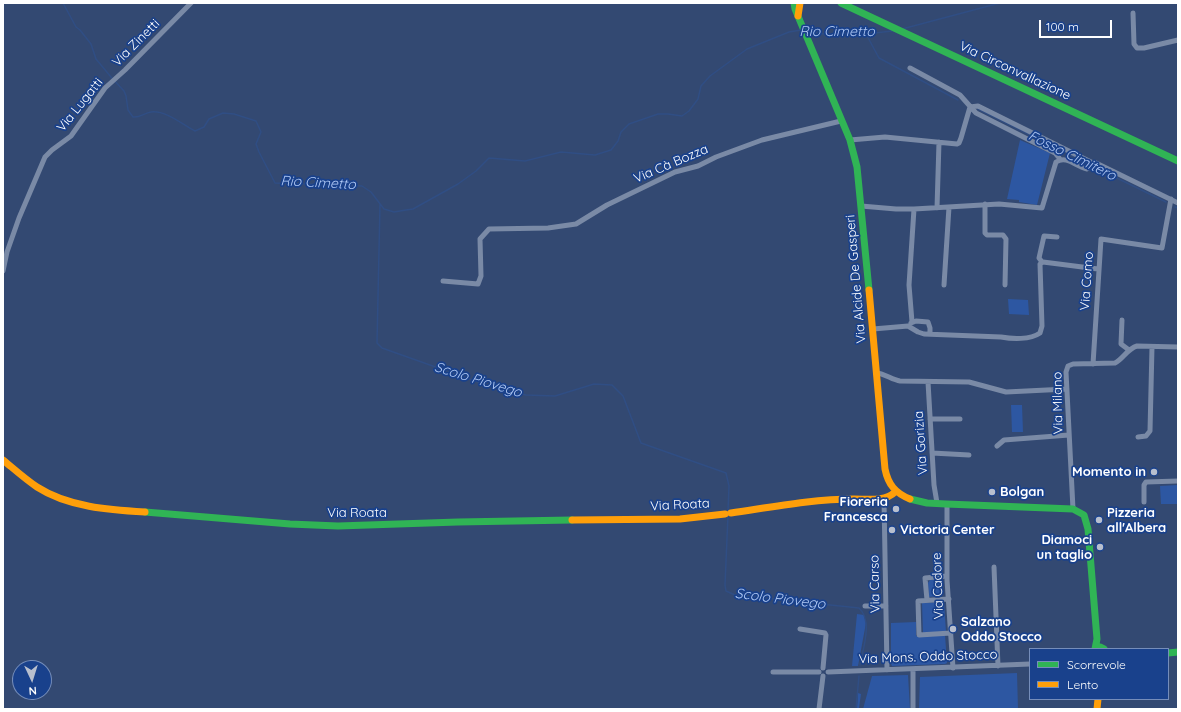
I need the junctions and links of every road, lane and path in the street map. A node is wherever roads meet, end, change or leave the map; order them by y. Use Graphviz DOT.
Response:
graph roads {
  1 [pos="191,3"];
  2 [pos="794,3"];
  3 [pos="800,3"];
  4 [pos="841,3"];
  5 [pos="845,3"];
  6 [pos="852,8"];
  7 [pos="1133,13"];
  8 [pos="798,18"];
  9 [pos="1178,40"];
  10 [pos="910,68"];
  11 [pos="114,81"];
  12 [pos="970,107"];
  13 [pos="841,120"];
  14 [pos="850,140"];
  15 [pos="939,142"];
  16 [pos="1060,159"];
  17 [pos="1178,161"];
  18 [pos="1092,165"];
  19 [pos="1171,199"];
  20 [pos="1178,203"];
  21 [pos="985,204"];
  22 [pos="861,206"];
  23 [pos="949,207"];
  24 [pos="937,208"];
  25 [pos="914,209"];
  26 [pos="1057,238"];
  27 [pos="4,260"];
  28 [pos="1042,262"];
  29 [pos="1098,269"];
  30 [pos="3,271"];
  31 [pos="442,282"];
  32 [pos="944,285"];
  33 [pos="1005,285"];
  34 [pos="1122,320"];
  35 [pos="910,324"];
  36 [pos="873,329"];
  37 [pos="930,334"];
  38 [pos="1152,347"];
  39 [pos="1178,347"];
  40 [pos="1129,350"];
  41 [pos="1093,364"];
  42 [pos="876,373"];
  43 [pos="928,382"];
  44 [pos="1067,389"];
  45 [pos="930,419"];
  46 [pos="960,419"];
  47 [pos="1070,435"];
  48 [pos="1138,437"];
  49 [pos="997,446"];
  50 [pos="932,453"];
  51 [pos="969,454"];
  52 [pos="3,460"];
  53 [pos="1178,481"];
  54 [pos="895,492"];
  55 [pos="884,499"];
  56 [pos="1144,502"];
  57 [pos="937,503"];
  58 [pos="947,504"];
  59 [pos="1073,509"];
  60 [pos="994,567"];
  61 [pos="947,576"];
  62 [pos="949,599"];
  63 [pos="927,600"];
  64 [pos="865,606"];
  65 [pos="886,606"];
  66 [pos="800,629"];
  67 [pos="951,633"];
  68 [pos="1099,648"];
  69 [pos="1029,664"];
  70 [pos="998,666"];
  71 [pos="953,668"];
  72 [pos="913,669"];
  73 [pos="888,670"];
  74 [pos="773,672"];
  75 [pos="823,672"];
  76 [pos="819,709"];
  77 [pos="913,709"];
  1 -- 11 [label="street, Via Zinetti"];
  2 -- 8 [label="street, Via Alcide De Gasperi"];
  3 -- 8 [label="street"];
  4 -- 6 [label="street, Via Circonvallazione"];
  5 -- 6 [label="street"];
  6 -- 17 [label="street, Via Circonvallazione"];
  7 -- 9 [label="street"];
  8 -- 13 [label="street, Via Alcide De Gasperi"];
  10 -- 12 [label="street"];
  11 -- 27 [label="street, Via Lugatti"];
  12 -- 15 [label="street"];
  12 -- 16 [label="street"];
  12 -- 18 [label="street"];
  13 -- 14 [label="street, Via Alcide De Gasperi"];
  13 -- 31 [label="street, Via Cà Bozza"];
  14 -- 15 [label="street"];
  14 -- 22 [label="street, Via Alcide De Gasperi"];
  15 -- 24 [label="street"];
  16 -- 18 [label="street"];
  16 -- 21 [label="street"];
  18 -- 19 [label="street"];
  19 -- 20 [label="street"];
  19 -- 29 [label="street, Via Como"];
  21 -- 23 [label="street"];
  21 -- 33 [label="street"];
  22 -- 25 [label="street"];
  22 -- 36 [label="street, Via Alcide De Gasperi"];
  23 -- 24 [label="street"];
  23 -- 32 [label="street"];
  24 -- 25 [label="street"];
  25 -- 35 [label="street"];
  26 -- 28 [label="street"];
  27 -- 30 [label="street, Via Lugatti"];
  28 -- 29 [label="street"];
  28 -- 37 [label="street"];
  29 -- 41 [label="street, Via Como"];
  34 -- 40 [label="street"];
  35 -- 36 [label="street"];
  35 -- 37 [label="street"];
  35 -- 37 [label="street"];
  36 -- 42 [label="street, Via Alcide De Gasperi"];
  38 -- 39 [label="street"];
  38 -- 40 [label="street"];
  38 -- 48 [label="street"];
  40 -- 41 [label="street, Via Milano"];
  41 -- 44 [label="street, Via Milano"];
  42 -- 43 [label="street"];
  42 -- 54 [label="street, Via Alcide De Gasperi"];
  43 -- 44 [label="street"];
  43 -- 45 [label="street, Via Gorizia"];
  44 -- 47 [label="street, Via Milano"];
  45 -- 46 [label="street"];
  45 -- 50 [label="street, Via Gorizia"];
  47 -- 49 [label="street"];
  47 -- 59 [label="street, Via Milano"];
  50 -- 51 [label="street"];
  50 -- 57 [label="street, Via Gorizia"];
  52 -- 55 [label="street, Via Roata"];
  53 -- 56 [label="street"];
  54 -- 55 [label="street"];
  54 -- 57 [label="street"];
  55 -- 65 [label="street, Via Carso"];
  57 -- 58 [label="street"];
  58 -- 59 [label="street"];
  58 -- 61 [label="street, Via Cadore"];
  59 -- 68 [label="street"];
  60 -- 70 [label="street"];
  61 -- 62 [label="street, Via Cadore"];
  61 -- 63 [label="street"];
  62 -- 63 [label="street"];
  62 -- 67 [label="street, Via Cadore"];
  63 -- 67 [label="street"];
  64 -- 65 [label="street"];
  65 -- 73 [label="street, Via Carso"];
  66 -- 75 [label="street"];
  67 -- 71 [label="street, Via Cadore"];
  69 -- 70 [label="street, Via Mons. Oddo Stocco"];
  70 -- 71 [label="street, Via Mons. Oddo Stocco"];
  71 -- 72 [label="street, Via Mons. Oddo Stocco"];
  72 -- 73 [label="street, Via Mons. Oddo Stocco"];
  72 -- 77 [label="street"];
  73 -- 75 [label="street, Via Mons. Oddo Stocco"];
  74 -- 75 [label="street, Via Mons. Oddo Stocco"];
  75 -- 76 [label="street"];
}
